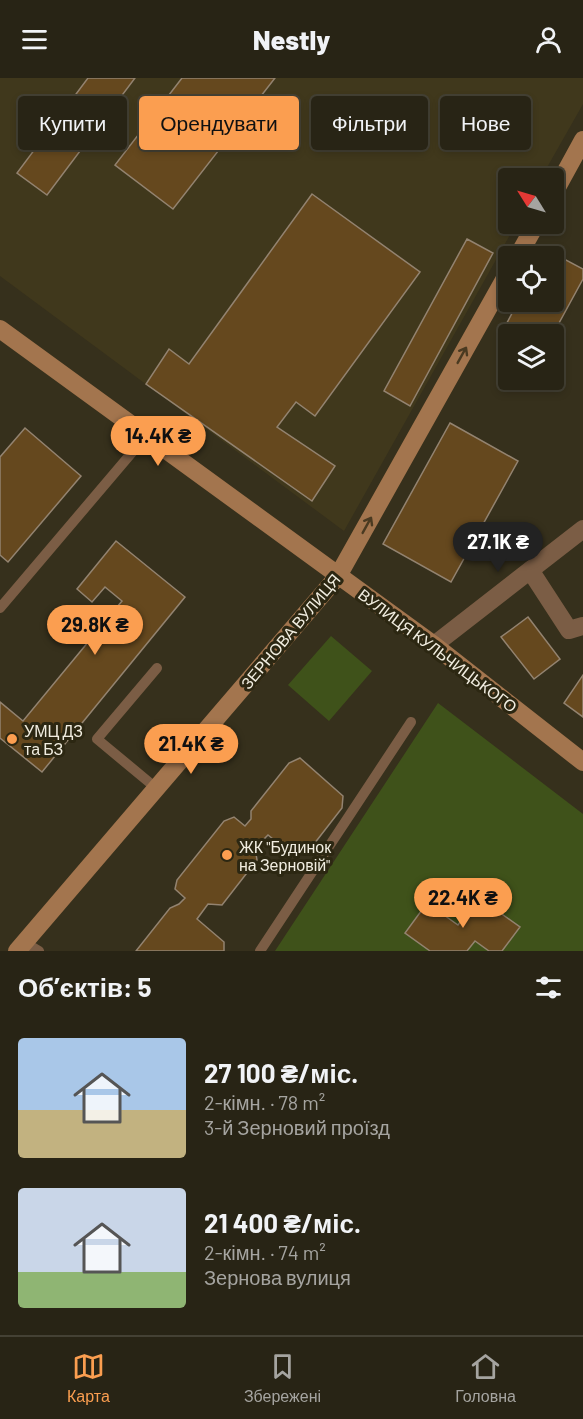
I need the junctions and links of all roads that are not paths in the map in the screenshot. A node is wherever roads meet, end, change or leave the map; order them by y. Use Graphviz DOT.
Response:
graph roads {
  1 [pos="583,140"];
  2 [pos="564,175"];
  3 [pos="498,291"];
  4 [pos="0,329"];
  5 [pos="146,436"];
  6 [pos="583,530"];
  7 [pos="530,570"];
  8 [pos="338,576"];
  9 [pos="0,608"];
  10 [pos="583,626"];
  11 [pos="434,645"];
  12 [pos="157,668"];
  13 [pos="411,722"];
  14 [pos="583,762"];
  15 [pos="156,788"];
  16 [pos="27,948"];
  17 [pos="260,951"];
  1 -- 2 [label="street"];
  8 -- 3 [label="street, ЗЕРНОВА ВУЛИЦЯ, one-way"];
  4 -- 5 [label="street, ВУЛИЦЯ КУЛЬЧИЦЬКОГО"];
  5 -- 8 [label="street, ВУЛИЦЯ КУЛЬЧИЦЬКОГО"];
  5 -- 9 [label="lane"];
  6 -- 7 [label="street"];
  7 -- 10 [label="street"];
  7 -- 11 [label="street"];
  8 -- 11 [label="street, ВУЛИЦЯ КУЛЬЧИЦЬКОГО"];
  8 -- 15 [label="street, ЗЕРНОВА ВУЛИЦЯ"];
  11 -- 14 [label="street, ВУЛИЦЯ КУЛЬЧИЦЬКОГО"];
  12 -- 15 [label="lane"];
  13 -- 17 [label="lane"];
  15 -- 16 [label="street, ЗЕРНОВА ВУЛИЦЯ"];
}
